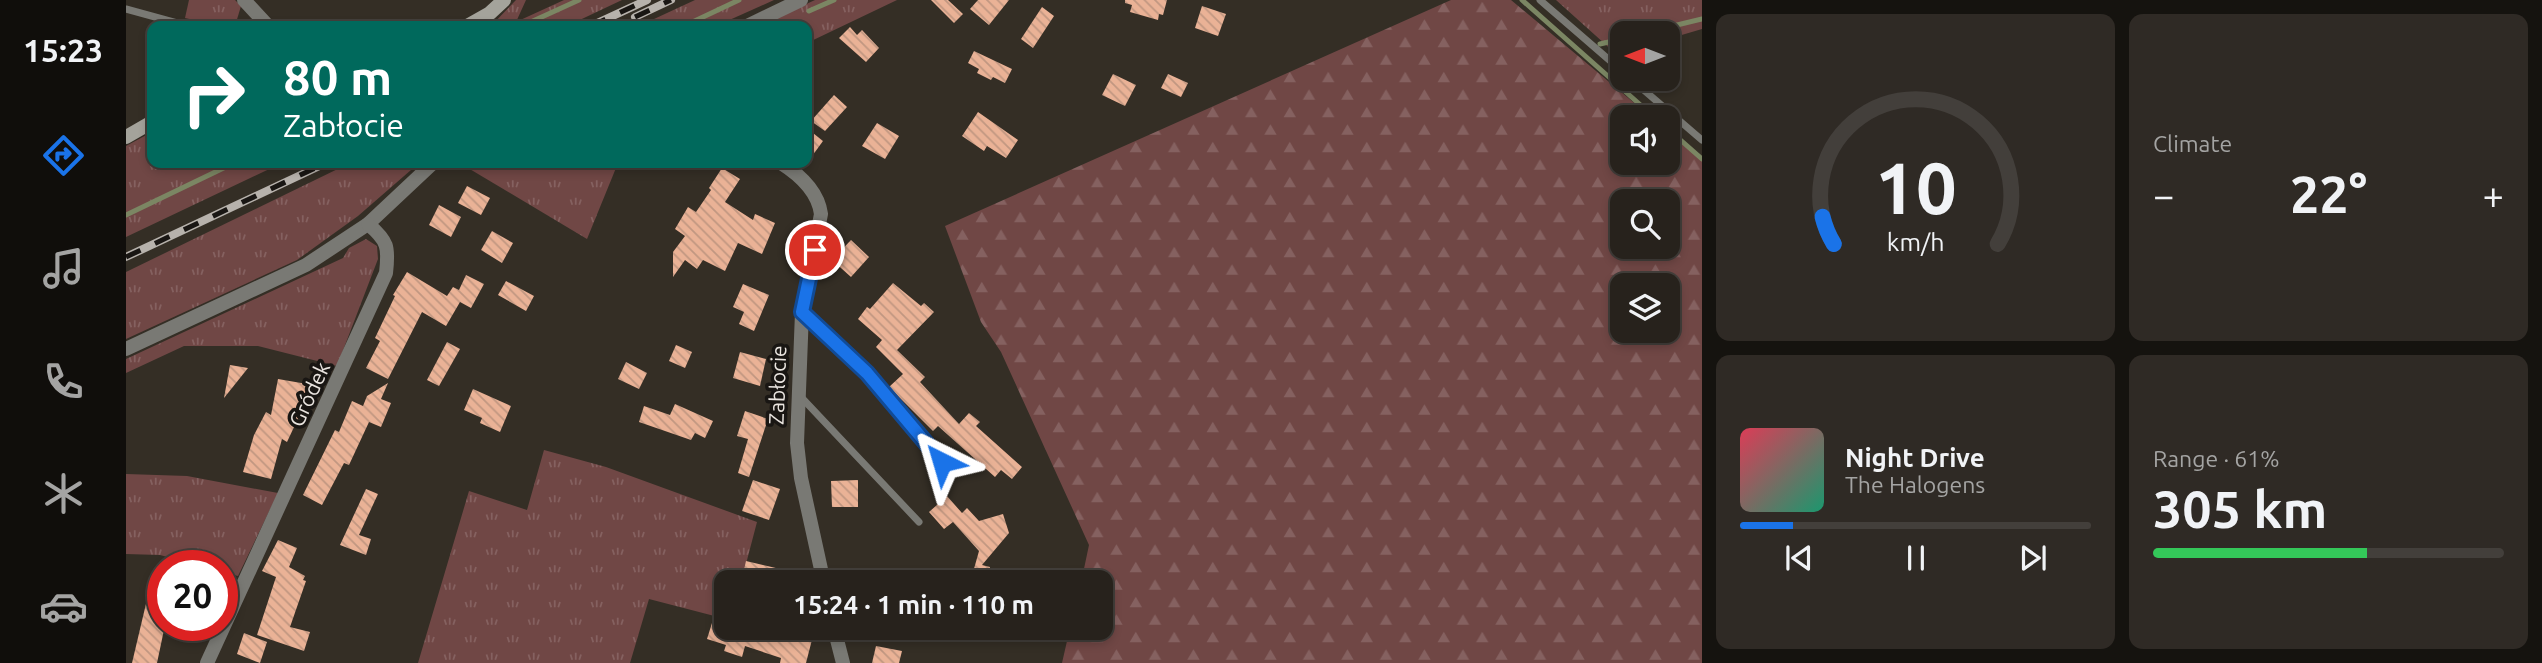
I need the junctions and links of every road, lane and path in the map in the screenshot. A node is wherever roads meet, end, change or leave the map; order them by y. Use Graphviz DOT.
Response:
graph roads {
  1 [pos="244,0"];
  2 [pos="504,0"];
  3 [pos="801,0"];
  4 [pos="1540,0"];
  5 [pos="126,9"];
  6 [pos="170,21"];
  7 [pos="263,21"];
  8 [pos="476,21"];
  9 [pos="757,21"];
  10 [pos="1610,61"];
  11 [pos="1645,91"];
  12 [pos="147,125"];
  13 [pos="126,137"];
  14 [pos="1702,140"];
  15 [pos="428,168"];
  16 [pos="786,168"];
  17 [pos="368,224"];
  18 [pos="802,312"];
  19 [pos="126,349"];
  20 [pos="798,394"];
  21 [pos="942,462"];
  22 [pos="919,522"];
  23 [pos="821,570"];
  24 [pos="837,640"];
  25 [pos="207,663"];
  26 [pos="843,663"];
  1 -- 7 [label="street"];
  2 -- 8 [label="street"];
  3 -- 9 [label="street"];
  4 -- 10 [label="lane"];
  5 -- 6 [label="lane"];
  11 -- 14 [label="lane"];
  12 -- 13 [label="street"];
  15 -- 17 [label="street"];
  16 -- 18 [label="street, Zabłocie"];
  17 -- 19 [label="street"];
  17 -- 25 [label="street, Gródek"];
  18 -- 20 [label="street, Zabłocie"];
  18 -- 21 [label="lane"];
  20 -- 22 [label="lane"];
  20 -- 23 [label="street, Zabłocie"];
  24 -- 26 [label="street"];
}
